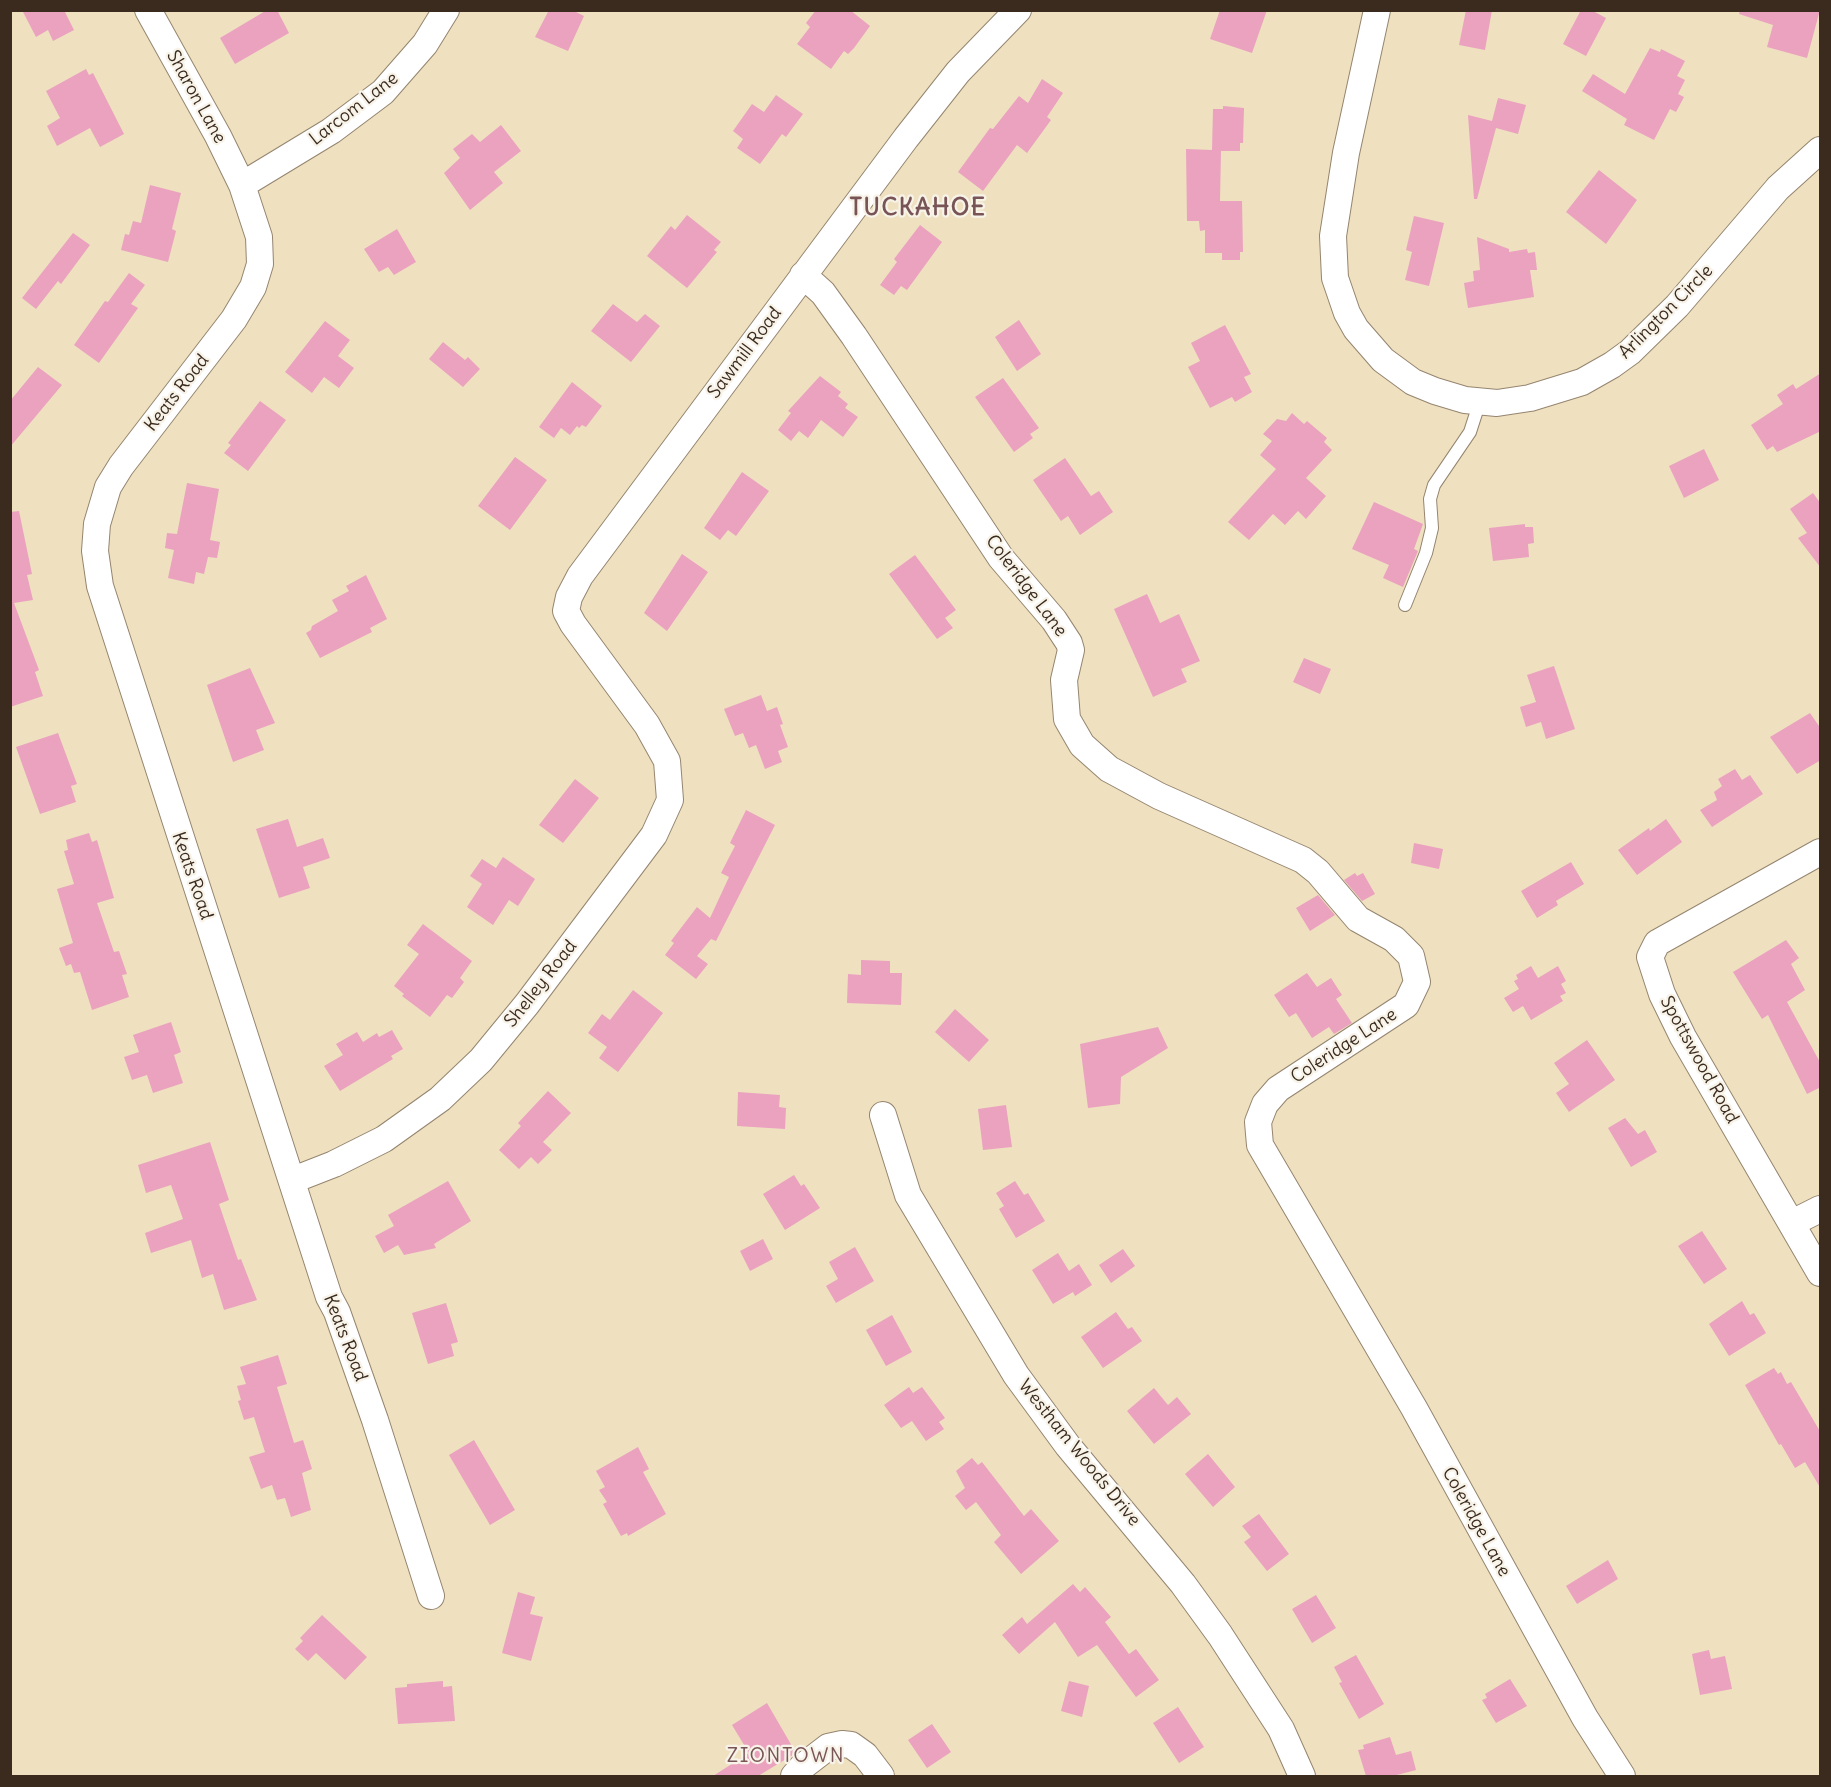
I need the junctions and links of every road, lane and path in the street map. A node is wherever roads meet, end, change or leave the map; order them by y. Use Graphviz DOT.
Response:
graph roads {
  1 [pos="148,10"];
  2 [pos="446,10"];
  3 [pos="1018,10"];
  4 [pos="1377,10"];
  5 [pos="1821,150"];
  6 [pos="242,185"];
  7 [pos="803,274"];
  8 [pos="1480,401"];
  9 [pos="1405,605"];
  10 [pos="638,712"];
  11 [pos="1821,852"];
  12 [pos="883,1115"];
  13 [pos="293,1179"];
  14 [pos="1821,1209"];
  15 [pos="1792,1223"];
  16 [pos="1821,1273"];
  17 [pos="430,1596"];
  18 [pos="794,1776"];
  19 [pos="881,1776"];
  20 [pos="1302,1776"];
  21 [pos="1622,1776"];
  1 -- 6 [label="street, Sharon Lane"];
  2 -- 6 [label="street, Larcom Lane"];
  3 -- 7 [label="street, Sawmill Road"];
  4 -- 8 [label="street, Arlington Circle"];
  5 -- 8 [label="street, Arlington Circle"];
  6 -- 13 [label="street, Keats Road"];
  7 -- 10 [label="street, Sawmill Road"];
  7 -- 21 [label="street, Coleridge Lane"];
  8 -- 9 [label="lane"];
  10 -- 13 [label="street, Shelley Road"];
  11 -- 15 [label="street, Spottswood Road"];
  12 -- 20 [label="street, Westham Woods Drive"];
  13 -- 17 [label="street, Keats Road"];
  14 -- 15 [label="street"];
  15 -- 16 [label="street, Spottswood Road"];
  18 -- 19 [label="street"];
}
